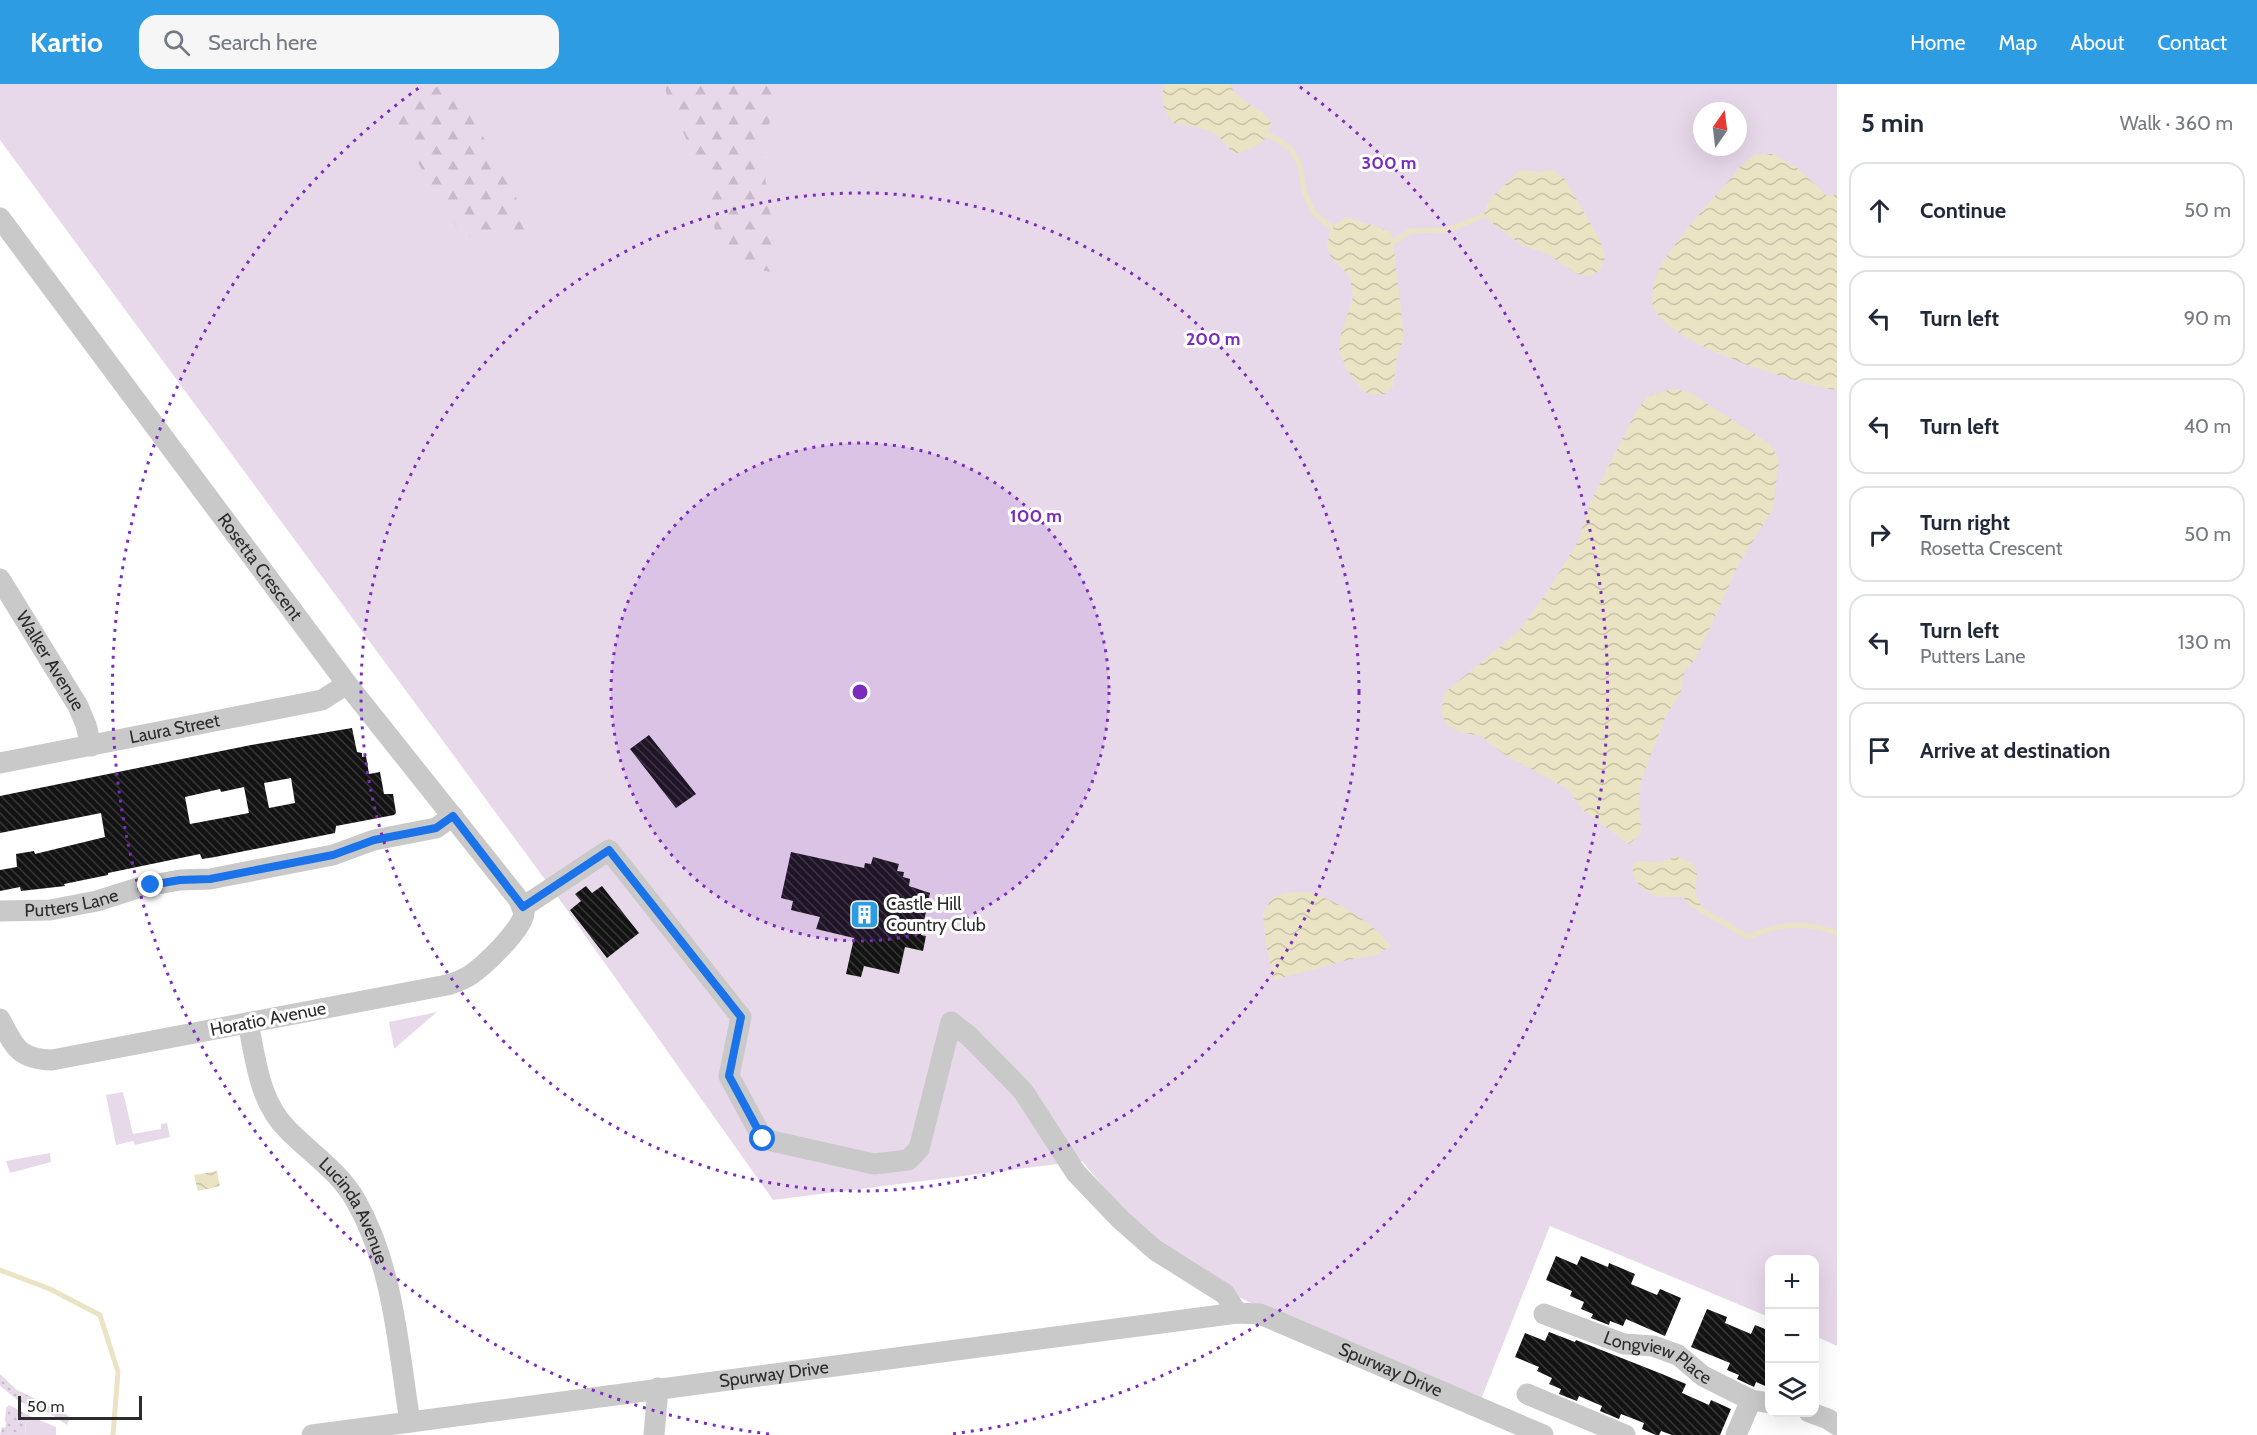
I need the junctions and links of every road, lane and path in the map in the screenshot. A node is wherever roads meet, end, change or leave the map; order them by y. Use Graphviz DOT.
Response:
graph roads {
  1 [pos="0,218"];
  2 [pos="0,579"];
  3 [pos="347,684"];
  4 [pos="91,746"];
  5 [pos="0,763"];
  6 [pos="453,816"];
  7 [pos="524,910"];
  8 [pos="0,911"];
  9 [pos="0,1019"];
  10 [pos="248,1023"];
  11 [pos="1237,1312"];
  12 [pos="1544,1314"];
  13 [pos="658,1388"];
  14 [pos="1527,1394"];
  15 [pos="1760,1402"];
  16 [pos="1819,1416"];
  17 [pos="410,1422"];
  18 [pos="1837,1425"];
  19 [pos="312,1435"];
  20 [pos="654,1435"];
  21 [pos="1543,1435"];
  22 [pos="1626,1435"];
  23 [pos="1736,1435"];
  1 -- 3 [label="street, Rosetta Crescent"];
  2 -- 4 [label="street, Walker Avenue"];
  3 -- 4 [label="street, Laura Street"];
  3 -- 6 [label="street, Rosetta Crescent"];
  4 -- 5 [label="street, Laura Street"];
  6 -- 7 [label="street, Rosetta Crescent"];
  6 -- 8 [label="street, Putters Lane"];
  7 -- 10 [label="street, Horatio Avenue"];
  7 -- 11 [label="street"];
  9 -- 10 [label="street, Horatio Avenue"];
  10 -- 17 [label="street, Lucinda Avenue"];
  11 -- 13 [label="street, Spurway Drive"];
  11 -- 21 [label="street, Spurway Drive"];
  12 -- 15 [label="street, Longview Place"];
  13 -- 17 [label="street, Spurway Drive"];
  13 -- 20 [label="street"];
  14 -- 22 [label="street"];
  15 -- 23 [label="street"];
  16 -- 18 [label="street"];
  17 -- 19 [label="street, Spurway Drive"];
}
